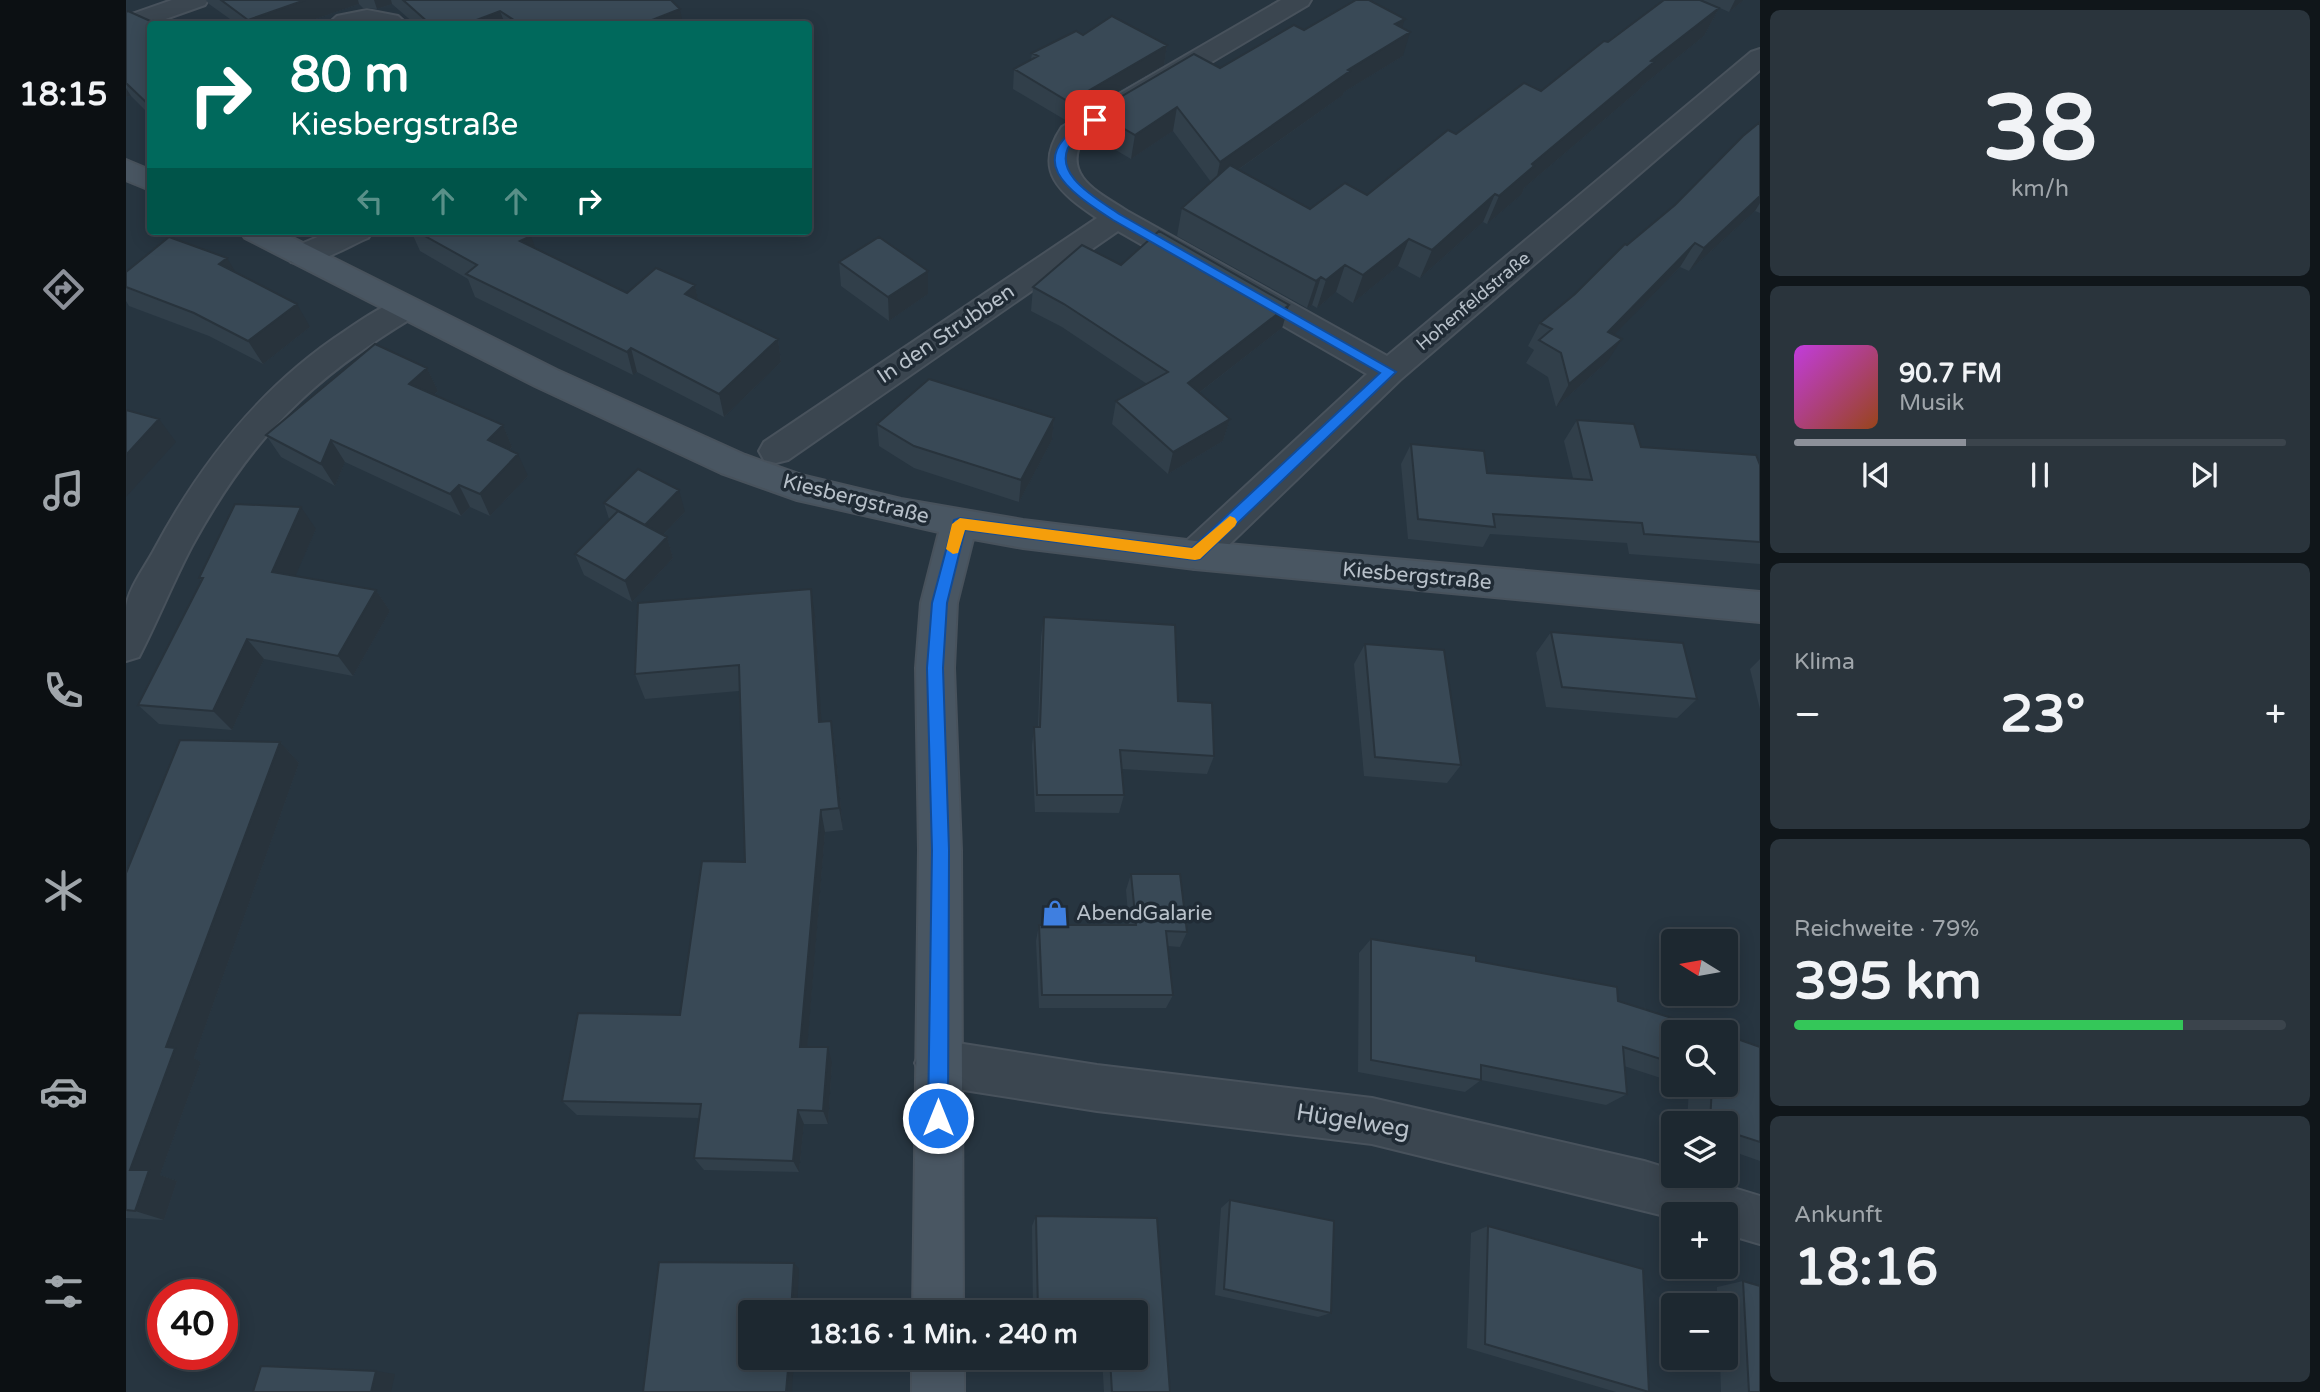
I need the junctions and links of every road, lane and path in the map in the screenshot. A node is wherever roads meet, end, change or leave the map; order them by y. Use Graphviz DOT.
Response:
graph roads {
  1 [pos="196,0"];
  2 [pos="1299,0"];
  3 [pos="339,17"];
  4 [pos="387,21"];
  5 [pos="126,26"];
  6 [pos="1760,57"];
  7 [pos="1748,83"];
  8 [pos="126,169"];
  9 [pos="147,180"];
  10 [pos="1117,218"];
  11 [pos="263,235"];
  12 [pos="348,235"];
  13 [pos="302,254"];
  14 [pos="406,308"];
  15 [pos="1389,372"];
  16 [pos="776,451"];
  17 [pos="960,524"];
  18 [pos="1195,555"];
  19 [pos="1760,607"];
  20 [pos="126,646"];
  21 [pos="938,1063"];
  22 [pos="1760,1220"];
  23 [pos="938,1300"];
  24 [pos="938,1370"];
  25 [pos="938,1392"];
  1 -- 5 [label="street"];
  2 -- 10 [label="street"];
  3 -- 4 [label="street"];
  6 -- 7 [label="street, Hohenfeldstraße"];
  7 -- 15 [label="street, Hohenfeldstraße"];
  8 -- 9 [label="street"];
  10 -- 15 [label="street"];
  10 -- 16 [label="street, In den Strubben"];
  11 -- 13 [label="street, Kiesbergstraße"];
  12 -- 13 [label="street"];
  13 -- 14 [label="street, Kiesbergstraße"];
  14 -- 17 [label="street, Kiesbergstraße"];
  14 -- 20 [label="street"];
  15 -- 18 [label="street, Hohenfeldstraße"];
  17 -- 18 [label="street, Kiesbergstraße"];
  17 -- 21 [label="street"];
  18 -- 19 [label="street, Kiesbergstraße"];
  21 -- 22 [label="street, Hügelweg"];
  21 -- 23 [label="street"];
  24 -- 25 [label="street"];
}
